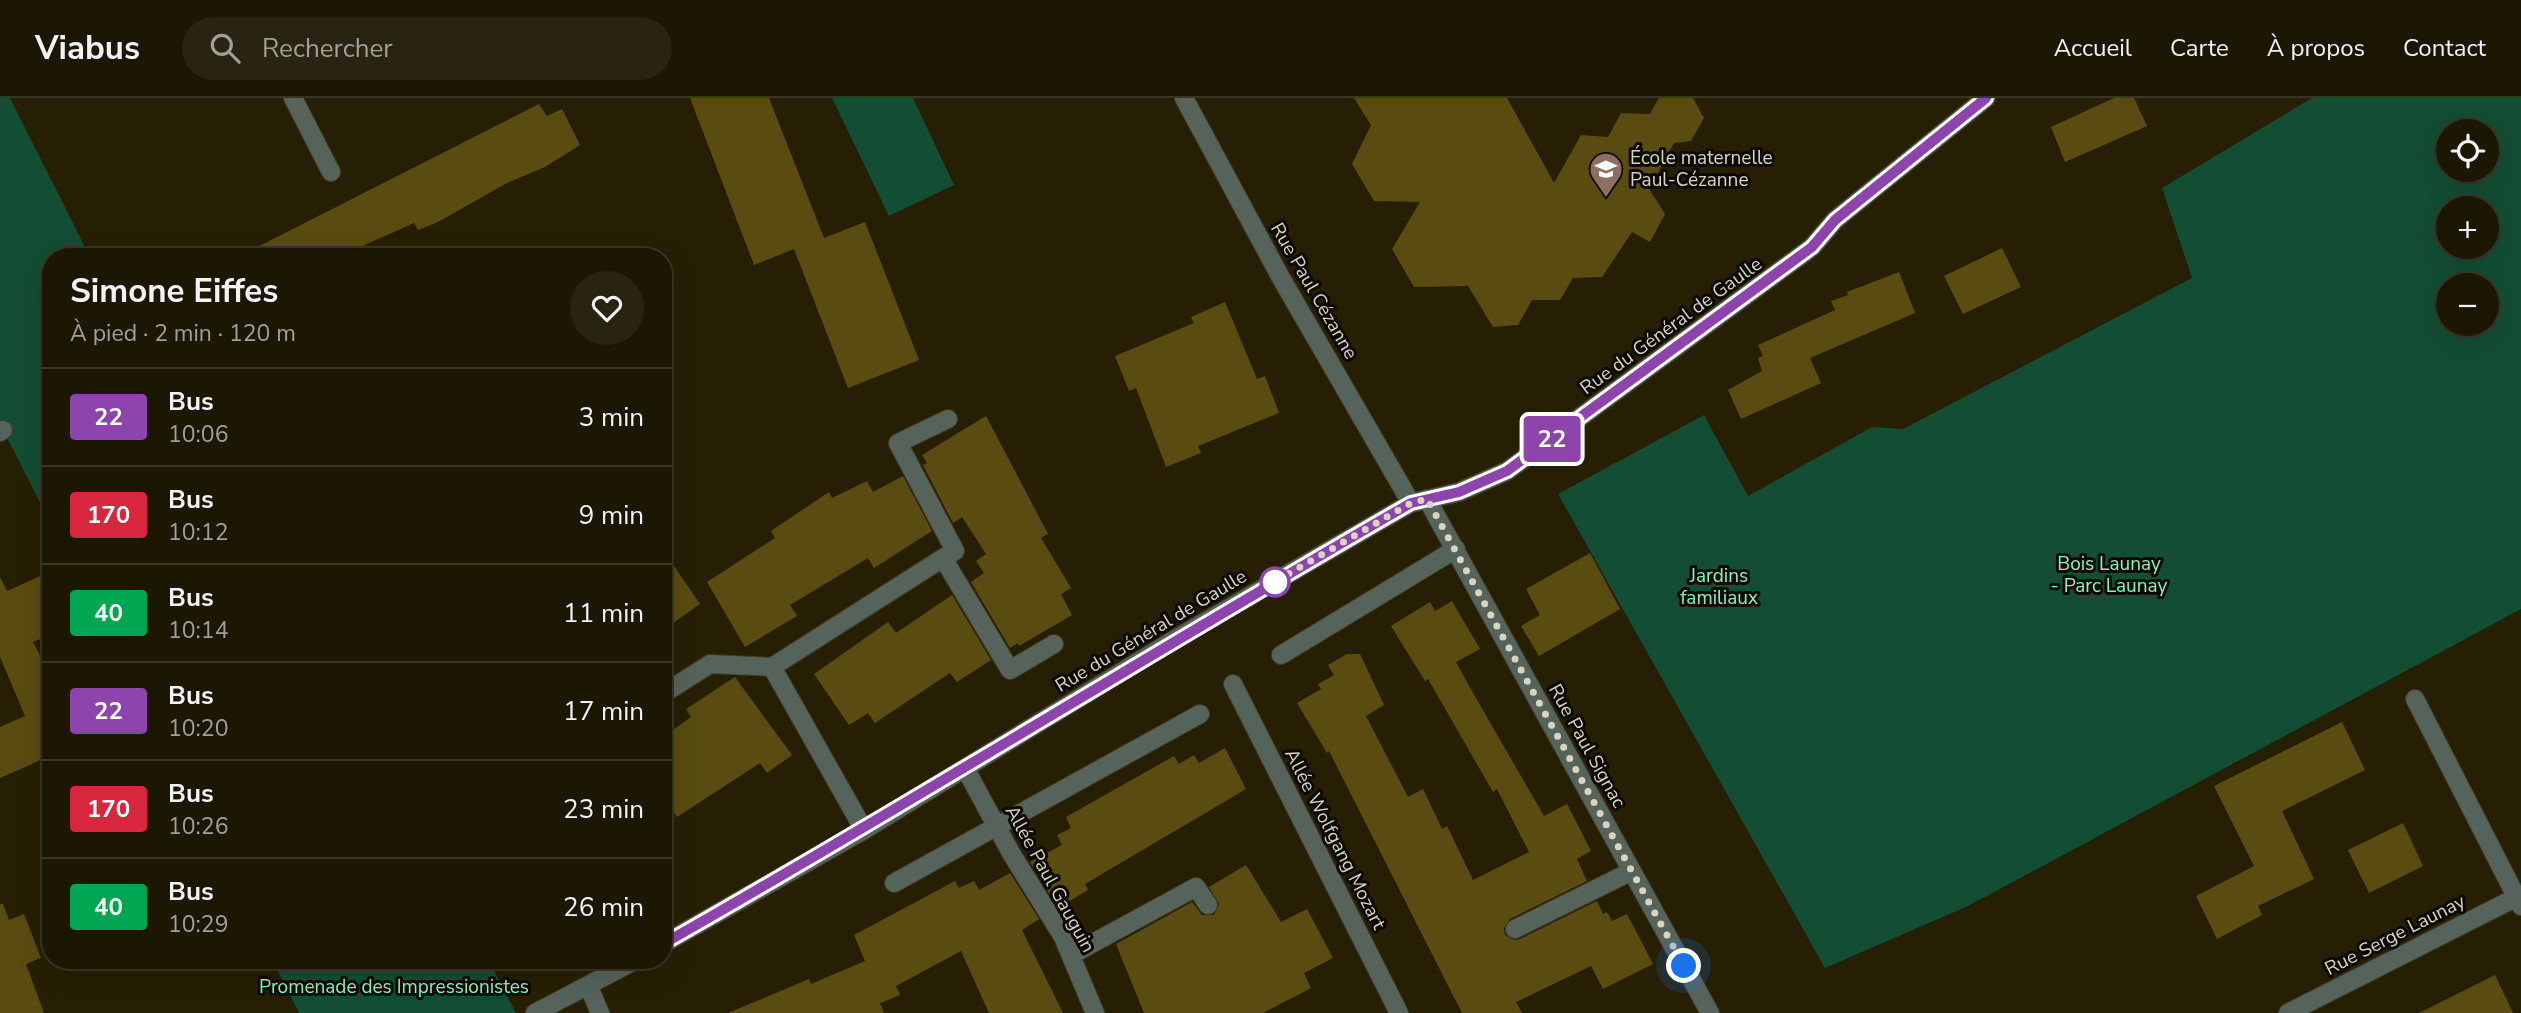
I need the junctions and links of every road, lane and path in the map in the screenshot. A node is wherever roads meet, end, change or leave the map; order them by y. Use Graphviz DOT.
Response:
graph roads {
  1 [pos="293,98"];
  2 [pos="1184,98"];
  3 [pos="1986,98"];
  4 [pos="331,172"];
  5 [pos="948,419"];
  6 [pos="1419,501"];
  7 [pos="1456,549"];
  8 [pos="943,558"];
  9 [pos="1054,645"];
  10 [pos="1281,655"];
  11 [pos="772,667"];
  12 [pos="1233,684"];
  13 [pos="672,688"];
  14 [pos="2415,699"];
  15 [pos="1200,714"];
  16 [pos="965,768"];
  17 [pos="997,827"];
  18 [pos="864,830"];
  19 [pos="1632,871"];
  20 [pos="894,883"];
  21 [pos="2520,900"];
  22 [pos="1208,905"];
  23 [pos="1515,929"];
  24 [pos="672,939"];
  25 [pos="1071,955"];
  26 [pos="620,969"];
  27 [pos="589,987"];
  28 [pos="535,1013"];
  29 [pos="560,1013"];
  30 [pos="600,1013"];
  31 [pos="1095,1013"];
  32 [pos="1399,1013"];
  33 [pos="1710,1013"];
  34 [pos="2288,1013"];
  1 -- 4 [label="street"];
  2 -- 6 [label="street, Rue Paul Cézanne"];
  3 -- 6 [label="street, Rue du Général de Gaulle"];
  5 -- 8 [label="street"];
  6 -- 7 [label="street, Rue Paul Signac"];
  6 -- 16 [label="street, Rue du Général de Gaulle"];
  7 -- 10 [label="street"];
  7 -- 19 [label="street, Rue Paul Signac"];
  8 -- 9 [label="street"];
  8 -- 11 [label="street"];
  11 -- 13 [label="street"];
  11 -- 18 [label="street"];
  12 -- 32 [label="street, Allée Wolfgang Mozart"];
  14 -- 21 [label="street"];
  15 -- 17 [label="street"];
  16 -- 17 [label="street, Allée Paul Gauguin"];
  16 -- 18 [label="street, Rue du Général de Gaulle"];
  17 -- 20 [label="street"];
  17 -- 25 [label="street, Allée Paul Gauguin"];
  18 -- 24 [label="street, Rue du Général de Gaulle"];
  19 -- 23 [label="street"];
  19 -- 33 [label="street, Rue Paul Signac"];
  21 -- 34 [label="street, Rue Serge Launay"];
  22 -- 25 [label="street"];
  25 -- 31 [label="street, Allée Paul Gauguin"];
  26 -- 27 [label="street"];
  27 -- 28 [label="street"];
  27 -- 29 [label="street"];
  27 -- 30 [label="street"];
}
